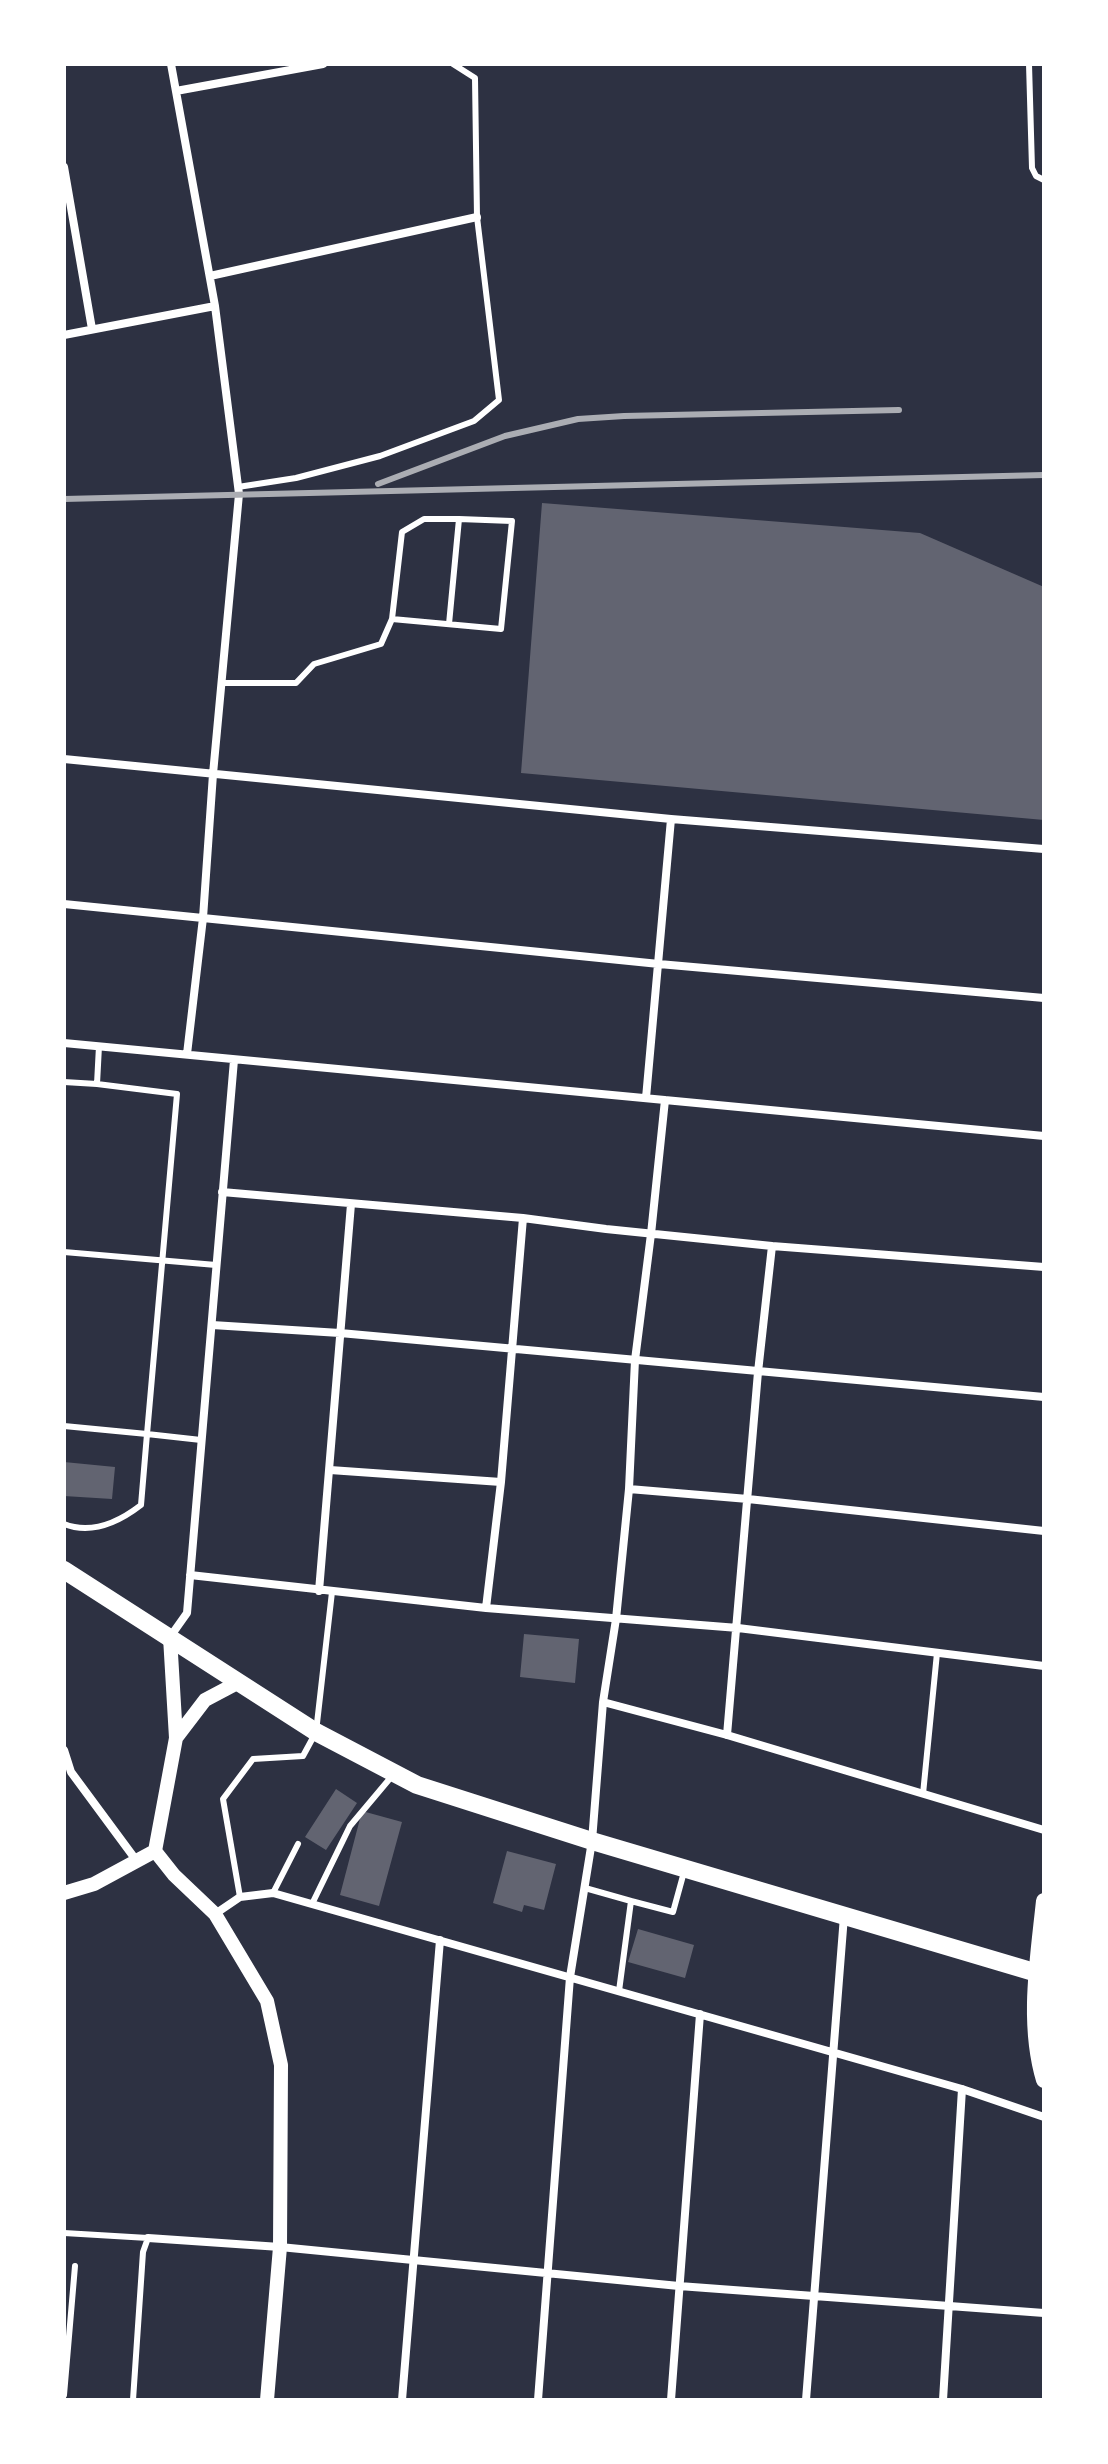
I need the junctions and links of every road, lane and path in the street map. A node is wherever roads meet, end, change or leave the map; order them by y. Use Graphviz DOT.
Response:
graph roads {
  1 [pos="171,64"];
  2 [pos="323,64"];
  3 [pos="453,64"];
  4 [pos="1029,64"];
  5 [pos="176,91"];
  6 [pos="64,167"];
  7 [pos="1044,180"];
  8 [pos="477,217"];
  9 [pos="210,276"];
  10 [pos="215,306"];
  11 [pos="92,329"];
  12 [pos="64,335"];
  13 [pos="238,487"];
  14 [pos="459,519"];
  15 [pos="392,619"];
  16 [pos="449,624"];
  17 [pos="221,683"];
  18 [pos="64,759"];
  19 [pos="213,774"];
  20 [pos="671,819"];
  21 [pos="1044,849"];
  22 [pos="64,904"];
  23 [pos="203,918"];
  24 [pos="659,964"];
  25 [pos="1044,998"];
  26 [pos="64,1043"];
  27 [pos="99,1046"];
  28 [pos="187,1054"];
  29 [pos="234,1060"];
  30 [pos="64,1082"];
  31 [pos="97,1084"];
  32 [pos="646,1098"];
  33 [pos="665,1100"];
  34 [pos="1044,1136"];
  35 [pos="222,1192"];
  36 [pos="351,1204"];
  37 [pos="523,1218"];
  38 [pos="651,1234"];
  39 [pos="772,1246"];
  40 [pos="64,1252"];
  41 [pos="161,1262"];
  42 [pos="216,1265"];
  43 [pos="1044,1267"];
  44 [pos="212,1325"];
  45 [pos="340,1333"];
  46 [pos="510,1349"];
  47 [pos="635,1360"];
  48 [pos="758,1372"];
  49 [pos="1044,1397"];
  50 [pos="64,1426"];
  51 [pos="147,1434"];
  52 [pos="201,1440"];
  53 [pos="330,1470"];
  54 [pos="501,1482"];
  55 [pos="629,1489"];
  56 [pos="748,1499"];
  57 [pos="64,1524"];
  58 [pos="1044,1531"];
  59 [pos="64,1570"];
  60 [pos="190,1575"];
  61 [pos="319,1591"];
  62 [pos="332,1592"];
  63 [pos="486,1608"];
  64 [pos="616,1619"];
  65 [pos="738,1628"];
  66 [pos="170,1637"];
  67 [pos="937,1653"];
  68 [pos="1044,1666"];
  69 [pos="239,1682"];
  70 [pos="603,1702"];
  71 [pos="316,1732"];
  72 [pos="727,1735"];
  73 [pos="176,1738"];
  74 [pos="64,1750"];
  75 [pos="394,1773"];
  76 [pos="923,1794"];
  77 [pos="1044,1830"];
  78 [pos="592,1841"];
  79 [pos="298,1844"];
  80 [pos="155,1851"];
  81 [pos="136,1860"];
  82 [pos="685,1868"];
  83 [pos="585,1888"];
  84 [pos="64,1893"];
  85 [pos="273,1893"];
  86 [pos="240,1897"];
  87 [pos="631,1901"];
  88 [pos="1044,1901"];
  89 [pos="312,1904"];
  90 [pos="215,1914"];
  91 [pos="844,1916"];
  92 [pos="440,1940"];
  93 [pos="1040,1974"];
  94 [pos="570,1977"];
  95 [pos="619,1991"];
  96 [pos="700,2014"];
  97 [pos="835,2054"];
  98 [pos="1044,2080"];
  99 [pos="962,2089"];
  100 [pos="1044,2117"];
  101 [pos="64,2233"];
  102 [pos="148,2238"];
  103 [pos="280,2247"];
  104 [pos="413,2260"];
  105 [pos="75,2266"];
  106 [pos="548,2271"];
  107 [pos="679,2286"];
  108 [pos="813,2297"];
  109 [pos="950,2306"];
  110 [pos="1044,2313"];
  111 [pos="64,2395"];
  112 [pos="133,2400"];
  113 [pos="267,2400"];
  114 [pos="402,2400"];
  115 [pos="538,2400"];
  116 [pos="671,2400"];
  117 [pos="806,2400"];
  118 [pos="943,2400"];
  1 -- 5 [label="street"];
  2 -- 5 [label="street"];
  3 -- 8 [label="lane"];
  4 -- 7 [label="lane"];
  5 -- 9 [label="street"];
  6 -- 11 [label="street"];
  8 -- 9 [label="street"];
  8 -- 13 [label="lane"];
  9 -- 10 [label="street"];
  10 -- 11 [label="street"];
  10 -- 13 [label="street"];
  11 -- 12 [label="street"];
  13 -- 17 [label="street"];
  14 -- 15 [label="lane"];
  14 -- 16 [label="lane"];
  14 -- 16 [label="lane"];
  15 -- 16 [label="lane"];
  15 -- 17 [label="lane"];
  17 -- 19 [label="street"];
  18 -- 19 [label="street"];
  19 -- 20 [label="street"];
  19 -- 23 [label="street"];
  20 -- 21 [label="street"];
  20 -- 24 [label="street"];
  22 -- 23 [label="street"];
  23 -- 24 [label="street"];
  23 -- 28 [label="street"];
  24 -- 25 [label="street"];
  24 -- 32 [label="street"];
  26 -- 27 [label="street"];
  27 -- 28 [label="street"];
  27 -- 31 [label="lane"];
  28 -- 29 [label="street"];
  29 -- 32 [label="street"];
  29 -- 35 [label="street"];
  30 -- 31 [label="lane"];
  31 -- 41 [label="lane"];
  32 -- 33 [label="street"];
  33 -- 34 [label="street"];
  33 -- 38 [label="street"];
  35 -- 36 [label="street"];
  35 -- 42 [label="street"];
  36 -- 37 [label="street"];
  36 -- 45 [label="street"];
  37 -- 38 [label="street"];
  37 -- 46 [label="street"];
  38 -- 39 [label="street"];
  38 -- 47 [label="street"];
  39 -- 43 [label="street"];
  39 -- 48 [label="street"];
  40 -- 41 [label="lane"];
  41 -- 42 [label="lane"];
  41 -- 51 [label="lane"];
  42 -- 44 [label="street"];
  44 -- 45 [label="street"];
  44 -- 52 [label="street"];
  45 -- 46 [label="street"];
  45 -- 53 [label="street"];
  46 -- 47 [label="street"];
  46 -- 54 [label="street"];
  47 -- 48 [label="street"];
  47 -- 55 [label="street"];
  48 -- 49 [label="street"];
  48 -- 56 [label="street"];
  50 -- 51 [label="lane"];
  51 -- 52 [label="lane"];
  51 -- 57 [label="lane"];
  52 -- 60 [label="street"];
  53 -- 54 [label="street"];
  53 -- 61 [label="street"];
  54 -- 63 [label="street"];
  55 -- 56 [label="street"];
  55 -- 64 [label="street"];
  56 -- 58 [label="street"];
  56 -- 65 [label="street"];
  59 -- 66 [label="main road"];
  60 -- 61 [label="street"];
  60 -- 66 [label="street"];
  61 -- 62 [label="street"];
  62 -- 63 [label="street"];
  62 -- 71 [label="lane"];
  63 -- 64 [label="street"];
  64 -- 65 [label="street"];
  64 -- 70 [label="street"];
  65 -- 67 [label="street"];
  65 -- 72 [label="street"];
  66 -- 69 [label="main road"];
  66 -- 73 [label="street"];
  67 -- 68 [label="street"];
  67 -- 76 [label="lane"];
  69 -- 71 [label="main road"];
  69 -- 73 [label="street"];
  70 -- 72 [label="street"];
  70 -- 78 [label="street"];
  71 -- 75 [label="main road"];
  71 -- 86 [label="lane"];
  72 -- 76 [label="street"];
  73 -- 80 [label="street"];
  74 -- 81 [label="street"];
  75 -- 78 [label="main road"];
  75 -- 89 [label="lane"];
  76 -- 77 [label="street"];
  78 -- 82 [label="main road"];
  78 -- 83 [label="street"];
  79 -- 85 [label="lane"];
  80 -- 81 [label="street"];
  80 -- 90 [label="street"];
  81 -- 84 [label="street"];
  82 -- 87 [label="lane"];
  82 -- 91 [label="main road"];
  83 -- 87 [label="lane"];
  83 -- 94 [label="street"];
  85 -- 86 [label="street"];
  85 -- 89 [label="street"];
  86 -- 90 [label="street"];
  87 -- 95 [label="lane"];
  88 -- 93 [label="main road"];
  89 -- 92 [label="street"];
  90 -- 103 [label="street"];
  91 -- 93 [label="main road"];
  91 -- 97 [label="street"];
  92 -- 94 [label="street"];
  92 -- 104 [label="street"];
  93 -- 98 [label="main road"];
  94 -- 95 [label="street"];
  94 -- 106 [label="street"];
  95 -- 96 [label="street"];
  96 -- 97 [label="street"];
  96 -- 107 [label="street"];
  97 -- 99 [label="street"];
  97 -- 108 [label="street"];
  99 -- 100 [label="street"];
  99 -- 109 [label="street"];
  101 -- 102 [label="lane"];
  102 -- 103 [label="street"];
  102 -- 112 [label="lane"];
  103 -- 104 [label="street"];
  103 -- 113 [label="street"];
  104 -- 106 [label="street"];
  104 -- 114 [label="street"];
  105 -- 111 [label="lane"];
  106 -- 107 [label="street"];
  106 -- 115 [label="street"];
  107 -- 108 [label="street"];
  107 -- 116 [label="street"];
  108 -- 109 [label="street"];
  108 -- 117 [label="street"];
  109 -- 110 [label="street"];
  109 -- 118 [label="street"];
}
